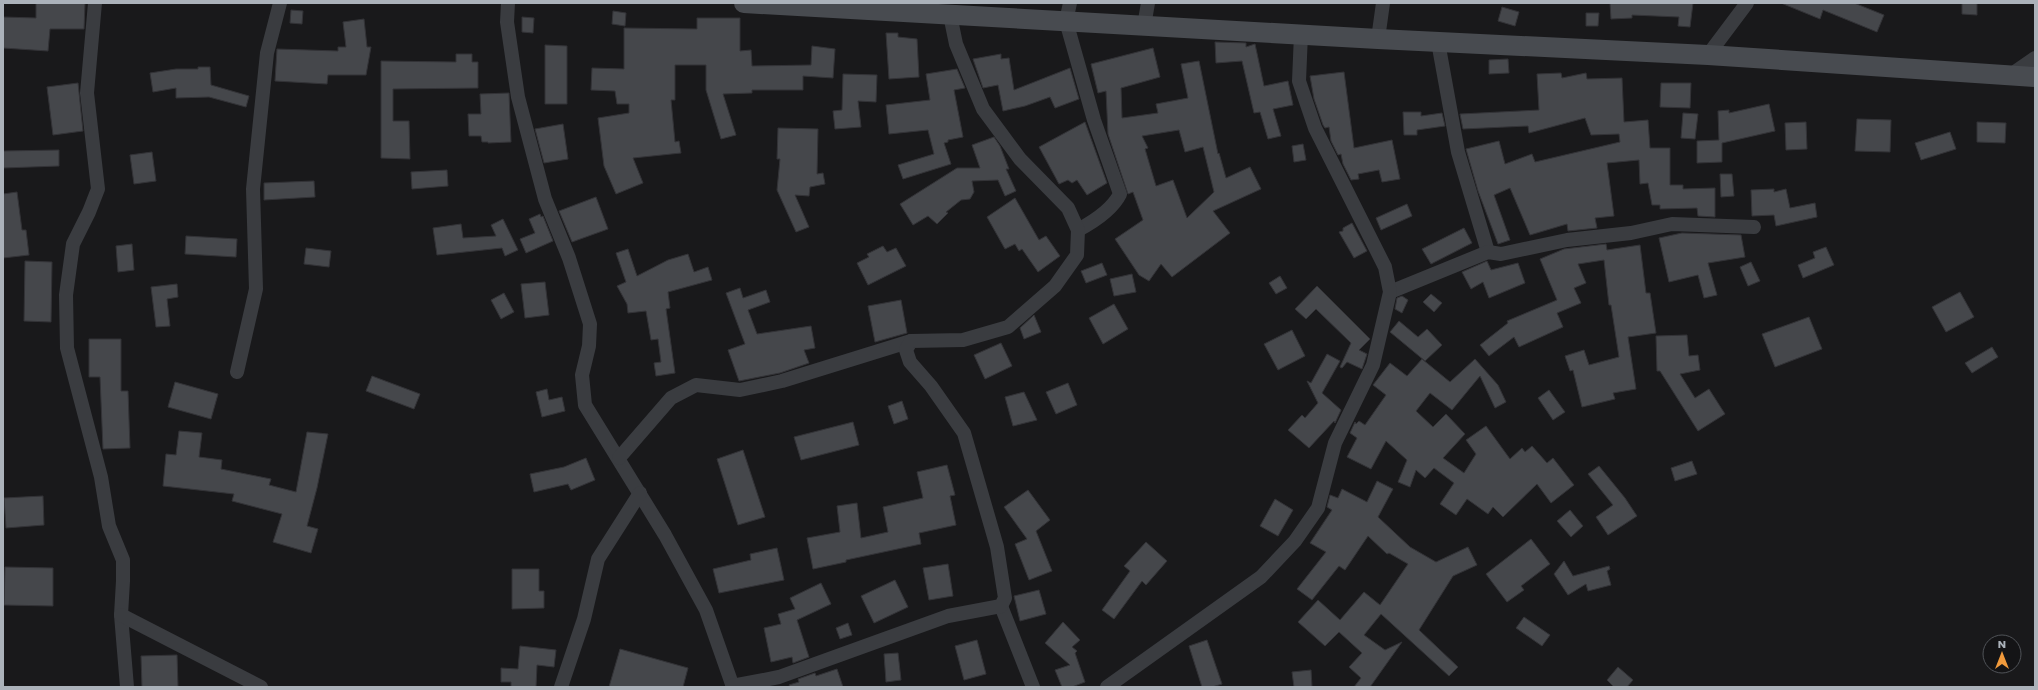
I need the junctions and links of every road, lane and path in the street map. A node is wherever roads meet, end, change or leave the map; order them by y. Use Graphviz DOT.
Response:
graph roads {
  1 [pos="95,3"];
  2 [pos="280,3"];
  3 [pos="508,3"];
  4 [pos="744,3"];
  5 [pos="1148,3"];
  6 [pos="1383,3"];
  7 [pos="1747,3"];
  8 [pos="1068,12"];
  9 [pos="950,15"];
  10 [pos="1144,26"];
  11 [pos="1301,34"];
  12 [pos="1378,39"];
  13 [pos="1438,42"];
  14 [pos="1708,55"];
  15 [pos="2035,58"];
  16 [pos="2009,76"];
  17 [pos="2035,77"];
  18 [pos="1754,227"];
  19 [pos="1078,230"];
  20 [pos="1488,252"];
  21 [pos="1390,292"];
  22 [pos="912,341"];
  23 [pos="237,372"];
  24 [pos="619,458"];
  25 [pos="640,493"];
  26 [pos="1001,606"];
  27 [pos="121,615"];
  28 [pos="733,686"];
  29 [pos="128,687"];
  30 [pos="261,687"];
  31 [pos="561,687"];
  32 [pos="1033,687"];
  33 [pos="1107,687"];
  1 -- 27 [label="street"];
  2 -- 23 [label="street"];
  3 -- 24 [label="street"];
  4 -- 9 [label="main road"];
  5 -- 10 [label="street"];
  6 -- 12 [label="street"];
  7 -- 14 [label="street"];
  8 -- 9 [label="main road"];
  8 -- 10 [label="main road"];
  8 -- 19 [label="street"];
  9 -- 19 [label="street"];
  10 -- 11 [label="main road"];
  11 -- 12 [label="main road"];
  11 -- 21 [label="street"];
  12 -- 13 [label="main road"];
  13 -- 14 [label="main road"];
  13 -- 20 [label="street"];
  14 -- 16 [label="main road"];
  15 -- 16 [label="street"];
  16 -- 17 [label="main road"];
  18 -- 20 [label="street"];
  19 -- 22 [label="street"];
  20 -- 21 [label="street"];
  21 -- 33 [label="street"];
  22 -- 24 [label="street"];
  22 -- 26 [label="street"];
  24 -- 25 [label="street"];
  25 -- 28 [label="street"];
  25 -- 31 [label="street"];
  26 -- 28 [label="street"];
  26 -- 32 [label="street"];
  27 -- 29 [label="street"];
  27 -- 30 [label="street"];
}
